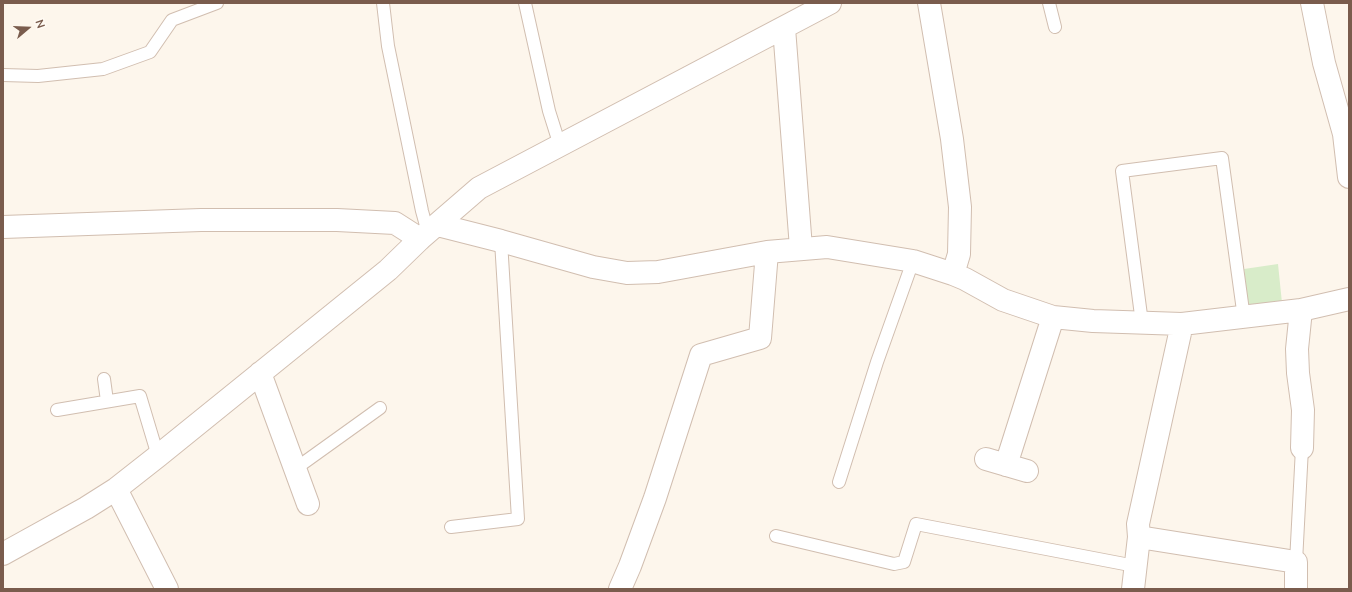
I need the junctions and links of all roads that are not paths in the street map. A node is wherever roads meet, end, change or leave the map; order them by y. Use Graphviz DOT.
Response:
graph roads {
  1 [pos="217,3"];
  2 [pos="383,3"];
  3 [pos="525,3"];
  4 [pos="830,3"];
  5 [pos="929,3"];
  6 [pos="1049,3"];
  7 [pos="1312,3"];
  8 [pos="1055,27"];
  9 [pos="784,28"];
  10 [pos="3,75"];
  11 [pos="1346,134"];
  12 [pos="560,146"];
  13 [pos="1349,177"];
  14 [pos="3,227"];
  15 [pos="428,232"];
  16 [pos="501,241"];
  17 [pos="801,248"];
  18 [pos="768,252"];
  19 [pos="913,261"];
  20 [pos="953,274"];
  21 [pos="1349,299"];
  22 [pos="1301,310"];
  23 [pos="1053,317"];
  24 [pos="1244,318"];
  25 [pos="1142,323"];
  26 [pos="1182,324"];
  27 [pos="260,373"];
  28 [pos="104,379"];
  29 [pos="107,402"];
  30 [pos="380,408"];
  31 [pos="57,410"];
  32 [pos="1302,448"];
  33 [pos="158,456"];
  34 [pos="295,469"];
  35 [pos="1027,471"];
  36 [pos="839,482"];
  37 [pos="116,489"];
  38 [pos="308,504"];
  39 [pos="450,527"];
  40 [pos="776,536"];
  41 [pos="1139,537"];
  42 [pos="3,554"];
  43 [pos="1296,562"];
  44 [pos="1135,566"];
  45 [pos="167,589"];
  46 [pos="620,589"];
  47 [pos="1133,589"];
  48 [pos="1296,589"];
  1 -- 10 [label="lane"];
  2 -- 15 [label="lane"];
  3 -- 12 [label="lane"];
  4 -- 9 [label="street"];
  5 -- 20 [label="street"];
  6 -- 8 [label="lane"];
  7 -- 11 [label="street"];
  9 -- 12 [label="street"];
  9 -- 17 [label="street"];
  11 -- 13 [label="street"];
  12 -- 15 [label="street"];
  14 -- 15 [label="street"];
  15 -- 16 [label="street"];
  15 -- 27 [label="street"];
  16 -- 18 [label="street"];
  16 -- 39 [label="lane"];
  17 -- 18 [label="street"];
  17 -- 19 [label="street"];
  18 -- 46 [label="street"];
  19 -- 20 [label="street"];
  19 -- 36 [label="lane"];
  20 -- 23 [label="street"];
  21 -- 22 [label="street"];
  22 -- 24 [label="street"];
  22 -- 32 [label="street"];
  23 -- 25 [label="street"];
  23 -- 35 [label="street"];
  24 -- 25 [label="lane"];
  24 -- 26 [label="street"];
  25 -- 26 [label="street"];
  26 -- 41 [label="street"];
  27 -- 33 [label="street"];
  27 -- 34 [label="street"];
  28 -- 29 [label="lane"];
  29 -- 31 [label="lane"];
  29 -- 33 [label="lane"];
  30 -- 34 [label="lane"];
  32 -- 43 [label="lane"];
  33 -- 37 [label="street"];
  34 -- 38 [label="street"];
  37 -- 42 [label="street"];
  37 -- 45 [label="street"];
  40 -- 44 [label="lane"];
  41 -- 43 [label="street"];
  41 -- 44 [label="street"];
  43 -- 48 [label="street"];
  44 -- 47 [label="street"];
}
